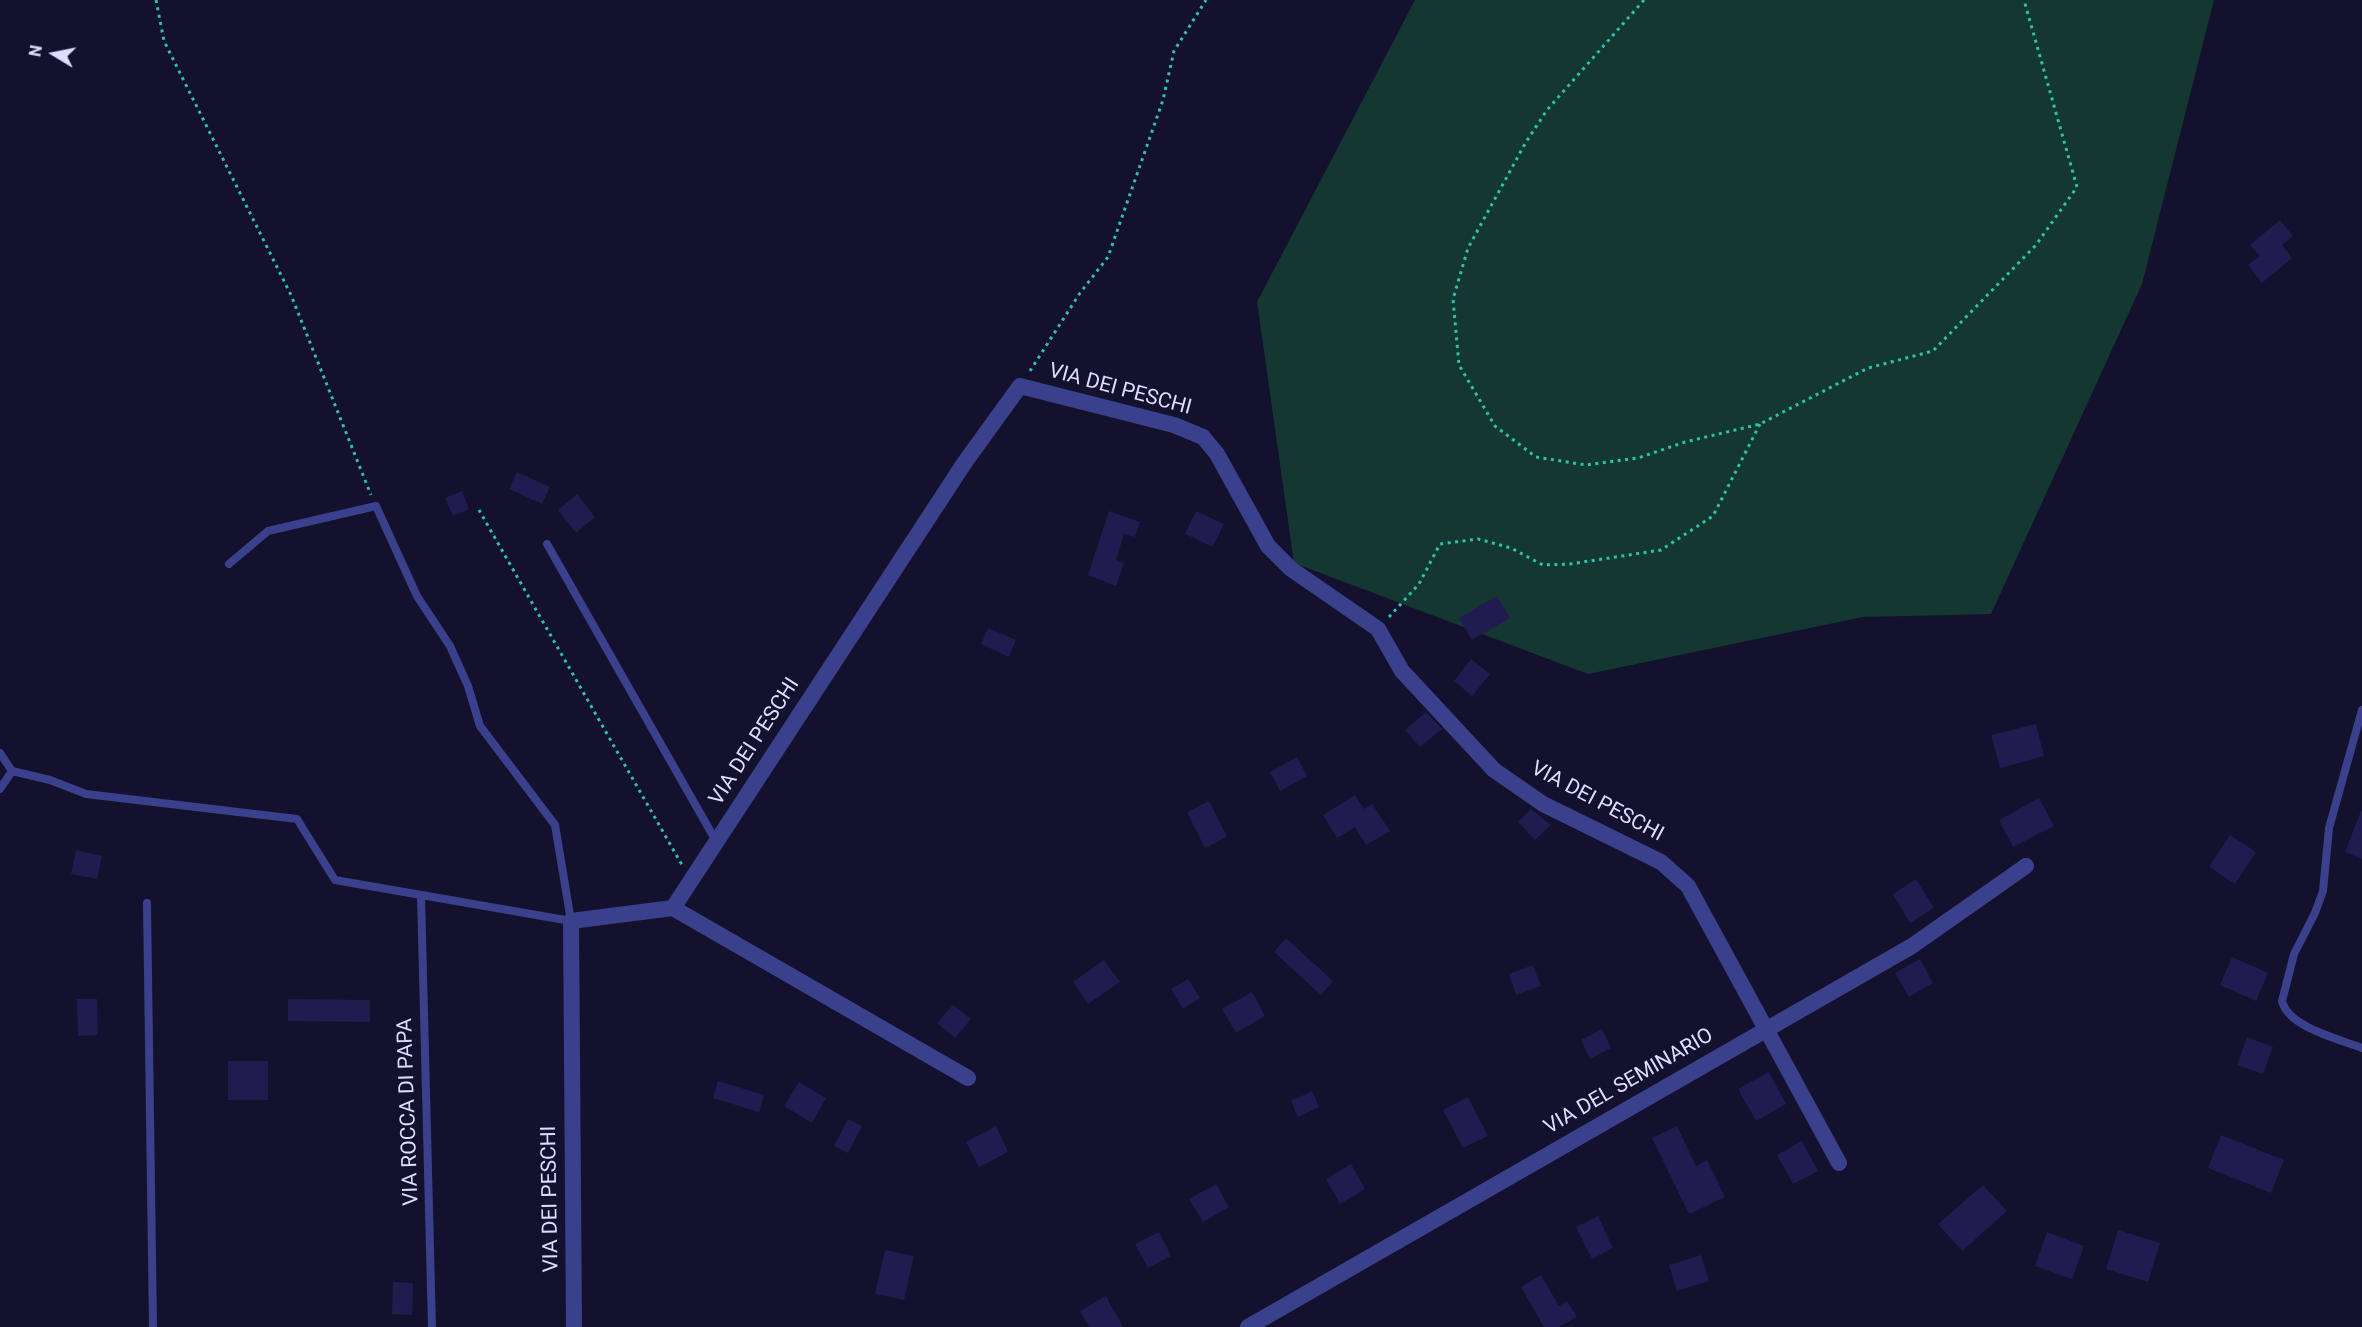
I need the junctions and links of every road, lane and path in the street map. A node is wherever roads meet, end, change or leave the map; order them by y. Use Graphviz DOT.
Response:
graph roads {
  1 [pos="156,0"];
  2 [pos="1206,0"];
  3 [pos="1644,0"];
  4 [pos="2024,0"];
  5 [pos="1020,386"];
  6 [pos="1760,424"];
  7 [pos="376,506"];
  8 [pos="479,510"];
  9 [pos="547,544"];
  10 [pos="229,564"];
  11 [pos="1378,629"];
  12 [pos="2362,710"];
  13 [pos="0,753"];
  14 [pos="12,771"];
  15 [pos="0,789"];
  16 [pos="717,842"];
  17 [pos="2025,866"];
  18 [pos="691,881"];
  19 [pos="421,896"];
  20 [pos="147,903"];
  21 [pos="673,908"];
  22 [pos="571,921"];
  23 [pos="1767,1028"];
  24 [pos="2362,1048"];
  25 [pos="968,1078"];
  26 [pos="1839,1163"];
  27 [pos="153,1327"];
  28 [pos="432,1327"];
  29 [pos="574,1327"];
  30 [pos="1248,1327"];
  1 -- 7 [label="path"];
  2 -- 5 [label="path"];
  3 -- 6 [label="path"];
  4 -- 6 [label="path"];
  5 -- 11 [label="street, VIA DEI PESCHI"];
  5 -- 16 [label="street, VIA DEI PESCHI"];
  6 -- 11 [label="path"];
  7 -- 10 [label="lane"];
  7 -- 22 [label="lane"];
  8 -- 18 [label="path"];
  9 -- 16 [label="lane"];
  11 -- 23 [label="street, VIA DEI PESCHI"];
  12 -- 24 [label="lane"];
  13 -- 14 [label="lane"];
  14 -- 15 [label="lane"];
  14 -- 19 [label="lane"];
  16 -- 18 [label="street, VIA DEI PESCHI"];
  17 -- 23 [label="street, VIA DEL SEMINARIO"];
  18 -- 21 [label="street, VIA DEI PESCHI"];
  19 -- 22 [label="lane"];
  19 -- 28 [label="lane, VIA ROCCA DI PAPA"];
  20 -- 27 [label="lane"];
  21 -- 22 [label="street"];
  21 -- 25 [label="street"];
  22 -- 29 [label="street, VIA DEI PESCHI"];
  23 -- 26 [label="street, VIA DEI PESCHI"];
  23 -- 30 [label="street, VIA DEL SEMINARIO"];
}
